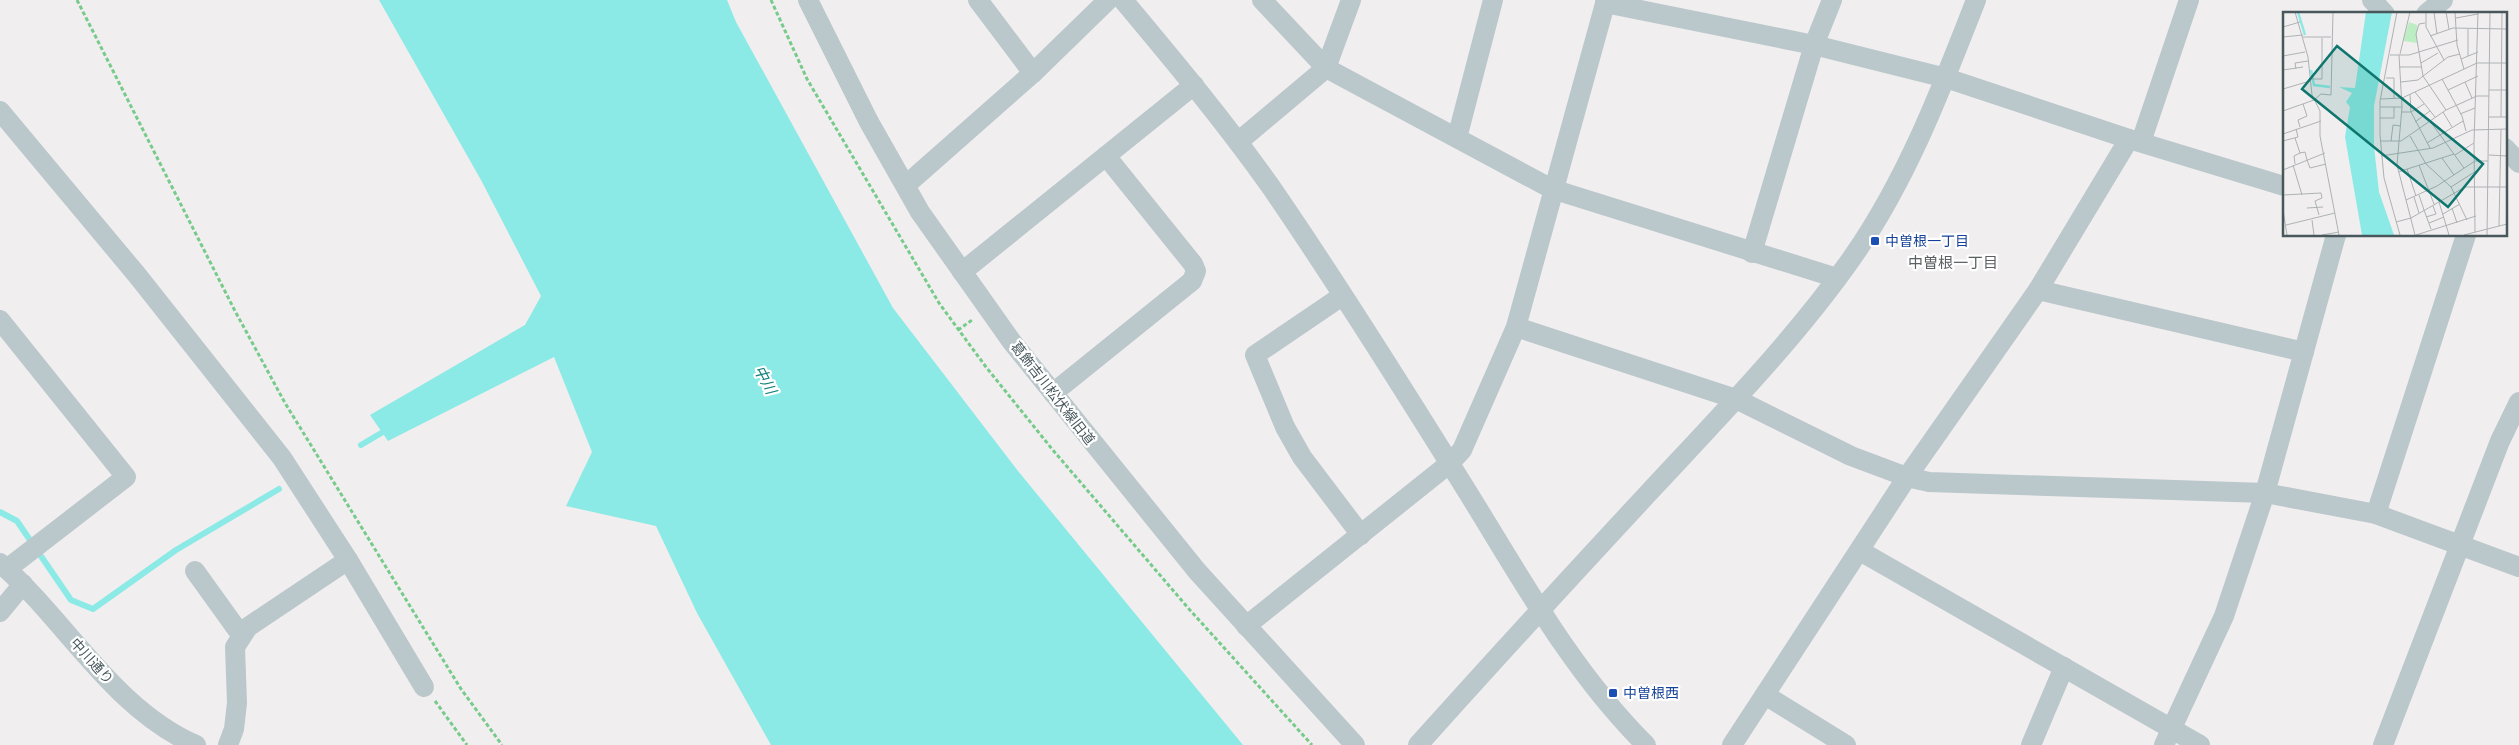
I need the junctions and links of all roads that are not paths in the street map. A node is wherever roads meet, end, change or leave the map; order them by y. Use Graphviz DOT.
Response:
graph roads {
  1 [pos="808,0"];
  2 [pos="978,0"];
  3 [pos="1108,0"];
  4 [pos="1123,0"];
  5 [pos="1262,0"];
  6 [pos="1351,0"];
  7 [pos="1492,0"];
  8 [pos="1832,0"];
  9 [pos="1976,0"];
  10 [pos="2189,0"];
  11 [pos="2372,0"];
  12 [pos="2443,0"];
  13 [pos="1605,2"];
  14 [pos="2383,12"];
  15 [pos="2428,12"];
  16 [pos="1814,45"];
  17 [pos="1326,68"];
  18 [pos="1033,73"];
  19 [pos="1946,78"];
  20 [pos="1194,85"];
  21 [pos="0,111"];
  22 [pos="1457,138"];
  23 [pos="2135,141"];
  24 [pos="1238,142"];
  25 [pos="2506,149"];
  26 [pos="1106,156"];
  27 [pos="2519,164"];
  28 [pos="906,185"];
  29 [pos="2283,186"];
  30 [pos="1552,189"];
  31 [pos="2336,236"];
  32 [pos="2466,236"];
  33 [pos="1752,253"];
  34 [pos="962,272"];
  35 [pos="1837,278"];
  36 [pos="2038,290"];
  37 [pos="1342,296"];
  38 [pos="0,320"];
  39 [pos="1516,327"];
  40 [pos="2304,352"];
  41 [pos="1052,393"];
  42 [pos="1736,399"];
  43 [pos="2519,402"];
  44 [pos="1450,463"];
  45 [pos="1907,477"];
  46 [pos="2264,493"];
  47 [pos="2376,514"];
  48 [pos="1361,534"];
  49 [pos="2461,545"];
  50 [pos="1860,551"];
  51 [pos="348,560"];
  52 [pos="8,564"];
  53 [pos="2519,567"];
  54 [pos="195,571"];
  55 [pos="23,584"];
  56 [pos="1541,609"];
  57 [pos="0,612"];
  58 [pos="1246,626"];
  59 [pos="241,635"];
  60 [pos="2064,667"];
  61 [pos="424,687"];
  62 [pos="1765,695"];
  63 [pos="2168,737"];
  64 [pos="196,745"];
  65 [pos="228,745"];
  66 [pos="1355,745"];
  67 [pos="1418,745"];
  68 [pos="1646,745"];
  69 [pos="1732,745"];
  70 [pos="1846,745"];
  71 [pos="2031,745"];
  72 [pos="2200,745"];
  73 [pos="2383,745"];
  1 -- 28 [label="street, 葛飾吉川松伏線旧道"];
  2 -- 18 [label="street"];
  3 -- 18 [label="street"];
  4 -- 20 [label="street"];
  5 -- 17 [label="street"];
  6 -- 17 [label="street"];
  7 -- 22 [label="street"];
  8 -- 16 [label="street"];
  9 -- 19 [label="street"];
  10 -- 23 [label="street"];
  11 -- 14 [label="street"];
  12 -- 15 [label="street"];
  13 -- 16 [label="street"];
  13 -- 30 [label="street"];
  16 -- 19 [label="street"];
  16 -- 33 [label="street"];
  17 -- 22 [label="street"];
  17 -- 24 [label="street"];
  18 -- 28 [label="street"];
  19 -- 23 [label="street"];
  19 -- 35 [label="street"];
  20 -- 24 [label="street"];
  20 -- 26 [label="street"];
  21 -- 51 [label="street"];
  22 -- 30 [label="street"];
  23 -- 29 [label="street"];
  23 -- 36 [label="street"];
  24 -- 37 [label="street"];
  25 -- 27 [label="street"];
  26 -- 34 [label="street"];
  26 -- 41 [label="street"];
  28 -- 34 [label="street, 葛飾吉川松伏線旧道"];
  30 -- 33 [label="street"];
  30 -- 39 [label="street"];
  31 -- 40 [label="street"];
  32 -- 47 [label="street"];
  33 -- 35 [label="street"];
  34 -- 41 [label="street, 葛飾吉川松伏線旧道"];
  35 -- 42 [label="street"];
  36 -- 40 [label="street"];
  36 -- 45 [label="street"];
  37 -- 44 [label="street"];
  37 -- 48 [label="street"];
  38 -- 52 [label="street"];
  39 -- 42 [label="street"];
  39 -- 44 [label="street"];
  40 -- 46 [label="street"];
  41 -- 58 [label="street, 葛飾吉川松伏線旧道"];
  42 -- 45 [label="street"];
  42 -- 56 [label="street"];
  43 -- 49 [label="street"];
  44 -- 48 [label="street"];
  44 -- 56 [label="street"];
  45 -- 46 [label="street"];
  45 -- 50 [label="street"];
  46 -- 47 [label="street"];
  46 -- 63 [label="street"];
  47 -- 49 [label="street"];
  48 -- 58 [label="street"];
  49 -- 53 [label="street"];
  49 -- 73 [label="street"];
  50 -- 60 [label="street"];
  50 -- 62 [label="street"];
  51 -- 59 [label="street"];
  51 -- 61 [label="street"];
  52 -- 55 [label="street, 中川通り"];
  54 -- 59 [label="street"];
  55 -- 57 [label="street"];
  55 -- 64 [label="street, 中川通り"];
  56 -- 67 [label="street"];
  56 -- 68 [label="street"];
  58 -- 66 [label="street, 葛飾吉川松伏線旧道"];
  59 -- 65 [label="street"];
  60 -- 63 [label="street"];
  60 -- 71 [label="street"];
  62 -- 69 [label="street"];
  62 -- 70 [label="street"];
  63 -- 72 [label="street"];
}
